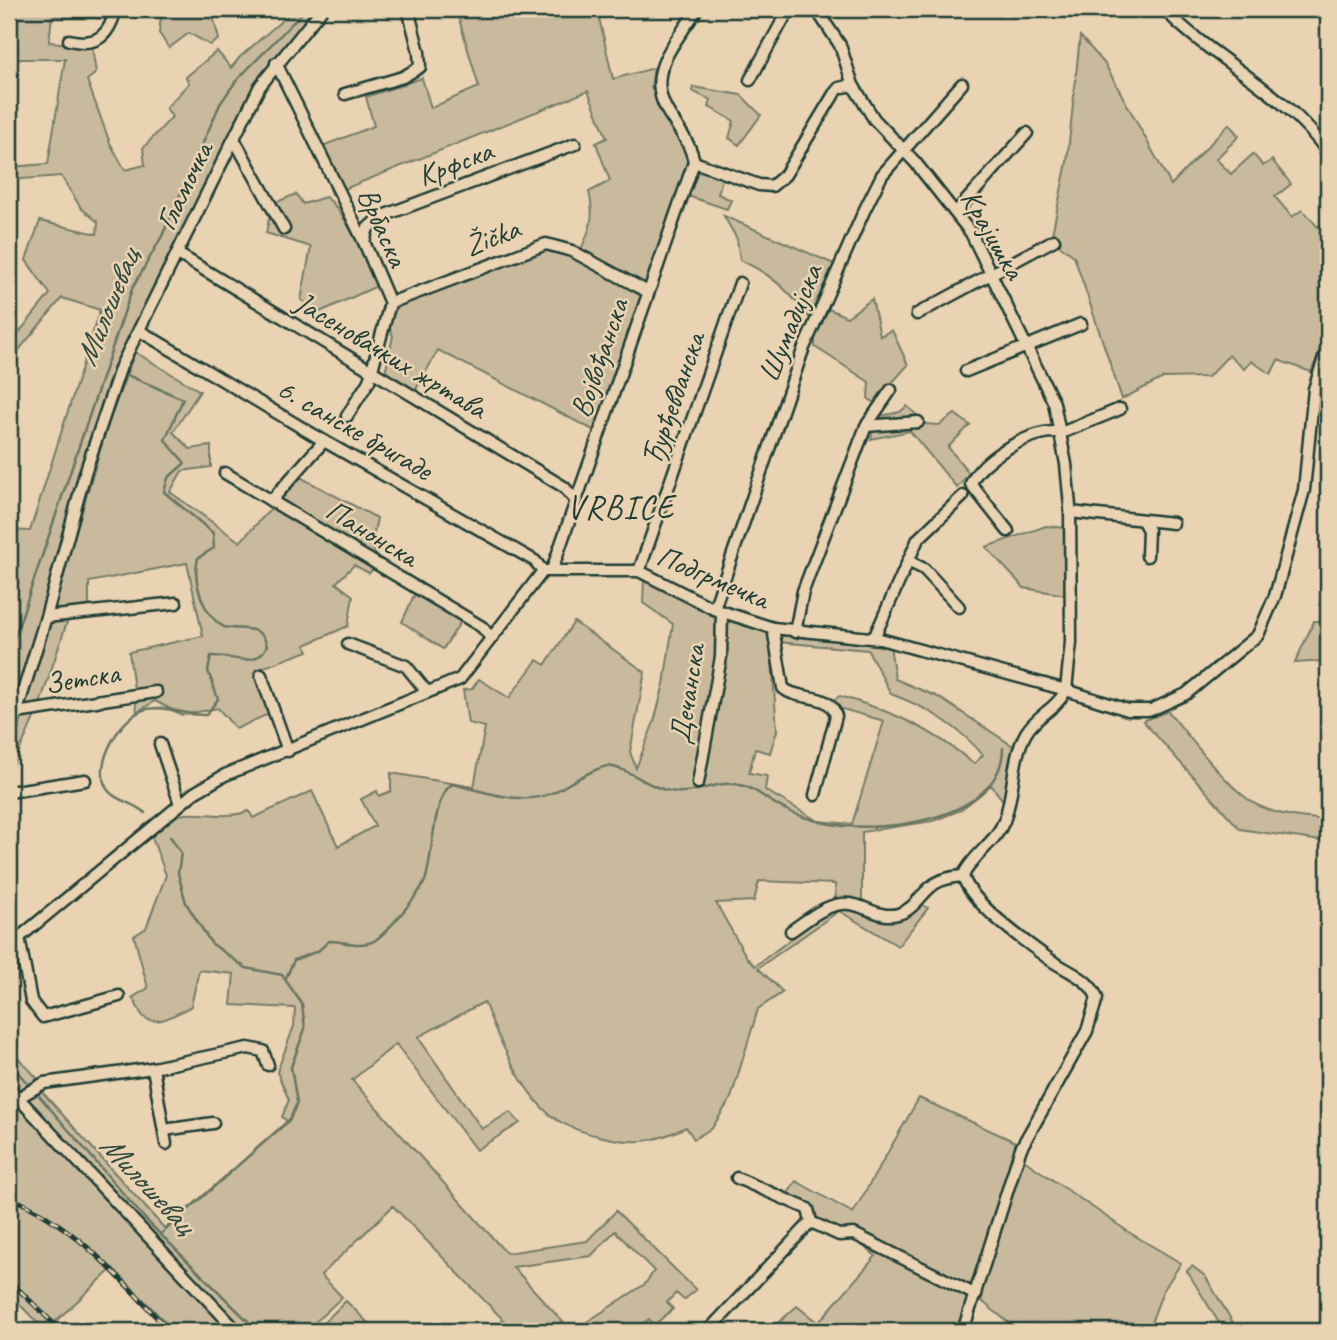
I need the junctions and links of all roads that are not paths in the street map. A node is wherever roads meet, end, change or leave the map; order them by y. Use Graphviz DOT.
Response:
graph roads {
  1 [pos="116,9"];
  2 [pos="322,9"];
  3 [pos="408,9"];
  4 [pos="697,9"];
  5 [pos="789,9"];
  6 [pos="816,9"];
  7 [pos="1164,9"];
  8 [pos="69,40"];
  9 [pos="275,63"];
  10 [pos="750,80"];
  11 [pos="962,84"];
  12 [pos="853,85"];
  13 [pos="345,94"];
  14 [pos="1027,133"];
  15 [pos="234,139"];
  16 [pos="575,144"];
  17 [pos="904,152"];
  18 [pos="1328,153"];
  19 [pos="694,162"];
  20 [pos="956,212"];
  21 [pos="284,229"];
  22 [pos="1054,240"];
  23 [pos="364,242"];
  24 [pos="178,254"];
  25 [pos="991,273"];
  26 [pos="740,283"];
  27 [pos="648,292"];
  28 [pos="390,303"];
  29 [pos="917,314"];
  30 [pos="1081,324"];
  31 [pos="141,331"];
  32 [pos="1025,345"];
  33 [pos="1328,346"];
  34 [pos="966,372"];
  35 [pos="372,373"];
  36 [pos="891,390"];
  37 [pos="1120,409"];
  38 [pos="347,416"];
  39 [pos="918,422"];
  40 [pos="866,426"];
  41 [pos="1061,433"];
  42 [pos="324,441"];
  43 [pos="225,473"];
  44 [pos="963,496"];
  45 [pos="271,500"];
  46 [pos="576,501"];
  47 [pos="1070,512"];
  48 [pos="1143,522"];
  49 [pos="1173,523"];
  50 [pos="1008,531"];
  51 [pos="1147,556"];
  52 [pos="908,561"];
  53 [pos="548,571"];
  54 [pos="639,571"];
  55 [pos="176,603"];
  56 [pos="959,607"];
  57 [pos="718,610"];
  58 [pos="46,617"];
  59 [pos="773,628"];
  60 [pos="795,632"];
  61 [pos="491,638"];
  62 [pos="874,638"];
  63 [pos="348,644"];
  64 [pos="261,675"];
  65 [pos="1066,690"];
  66 [pos="156,692"];
  67 [pos="427,692"];
  68 [pos="16,713"];
  69 [pos="9,737"];
  70 [pos="160,744"];
  71 [pos="288,751"];
  72 [pos="85,780"];
  73 [pos="698,783"];
  74 [pos="10,790"];
  75 [pos="815,795"];
  76 [pos="180,804"];
  77 [pos="963,876"];
  78 [pos="9,925"];
  79 [pos="791,931"];
  80 [pos="14,942"];
  81 [pos="119,996"];
  82 [pos="268,1065"];
  83 [pos="153,1068"];
  84 [pos="9,1088"];
  85 [pos="18,1098"];
  86 [pos="213,1123"];
  87 [pos="164,1130"];
  88 [pos="166,1144"];
  89 [pos="737,1178"];
  90 [pos="811,1222"];
  91 [pos="975,1295"];
  92 [pos="237,1331"];
  93 [pos="708,1331"];
  94 [pos="963,1331"];
  1 -- 8 [label="street"];
  2 -- 9 [label="street, Гламочка"];
  3 -- 13 [label="street"];
  4 -- 19 [label="street"];
  5 -- 10 [label="street"];
  6 -- 12 [label="street, Крајишка"];
  7 -- 18 [label="street"];
  9 -- 15 [label="street, Гламочка"];
  9 -- 23 [label="street, Врбаска"];
  11 -- 17 [label="street, Шумадијска"];
  12 -- 17 [label="street, Крајишка"];
  12 -- 19 [label="street"];
  14 -- 20 [label="street"];
  15 -- 21 [label="street, Гламочка"];
  15 -- 24 [label="street, Гламочка"];
  16 -- 23 [label="street, Крфска"];
  17 -- 20 [label="street, Крајишка"];
  17 -- 57 [label="street, Шумадијска"];
  19 -- 27 [label="street, Војвођанска"];
  20 -- 25 [label="street, Крајишка"];
  22 -- 25 [label="street"];
  23 -- 28 [label="street, Врбаска"];
  24 -- 31 [label="street, Гламочка"];
  24 -- 35 [label="street, Јасеновачких жртава"];
  25 -- 29 [label="street"];
  25 -- 32 [label="street, Крајишка"];
  26 -- 54 [label="street, Ђурђевданска"];
  27 -- 28 [label="street, Žička"];
  27 -- 46 [label="street, Војвођанска"];
  28 -- 35 [label="street, Врбаска"];
  30 -- 32 [label="street"];
  31 -- 42 [label="street, 6. санске бригаде"];
  31 -- 58 [label="street, Гламочка"];
  32 -- 34 [label="street"];
  32 -- 41 [label="street, Крајишка"];
  33 -- 65 [label="street, Подгрмечка"];
  35 -- 38 [label="street, Врбаска"];
  35 -- 46 [label="street, Јасеновачких жртава"];
  36 -- 40 [label="street"];
  37 -- 41 [label="street"];
  39 -- 40 [label="street"];
  40 -- 60 [label="street"];
  41 -- 47 [label="street, Крајишка"];
  41 -- 50 [label="street"];
  42 -- 45 [label="street"];
  42 -- 53 [label="street, 6. санске бригаде"];
  43 -- 45 [label="street, Панонска"];
  44 -- 52 [label="street"];
  45 -- 61 [label="street, Панонска"];
  46 -- 53 [label="street, Војвођанска"];
  47 -- 48 [label="street"];
  47 -- 65 [label="street, Крајишка"];
  48 -- 49 [label="street"];
  48 -- 51 [label="street"];
  52 -- 56 [label="street"];
  52 -- 62 [label="street"];
  53 -- 54 [label="street, Подгрмечка"];
  53 -- 61 [label="street"];
  54 -- 57 [label="street, Подгрмечка"];
  55 -- 58 [label="street"];
  57 -- 59 [label="street, Подгрмечка"];
  57 -- 73 [label="street, Дечанска"];
  58 -- 68 [label="street, Гламочка"];
  59 -- 60 [label="street, Подгрмечка"];
  59 -- 75 [label="street"];
  60 -- 62 [label="street, Подгрмечка"];
  61 -- 67 [label="street"];
  62 -- 65 [label="street, Подгрмечка"];
  63 -- 67 [label="street"];
  64 -- 71 [label="street"];
  65 -- 77 [label="street"];
  66 -- 68 [label="street, Зетска"];
  67 -- 71 [label="street"];
  68 -- 69 [label="street, Гламочка"];
  70 -- 76 [label="street"];
  71 -- 76 [label="street"];
  72 -- 74 [label="street"];
  76 -- 80 [label="street"];
  77 -- 79 [label="street"];
  77 -- 91 [label="street"];
  78 -- 80 [label="street"];
  80 -- 81 [label="street"];
  82 -- 83 [label="street"];
  83 -- 85 [label="street"];
  83 -- 87 [label="street"];
  84 -- 85 [label="street"];
  85 -- 92 [label="street"];
  86 -- 87 [label="street"];
  87 -- 88 [label="street"];
  89 -- 90 [label="street"];
  90 -- 91 [label="street"];
  90 -- 93 [label="street"];
  91 -- 94 [label="street"];
}
